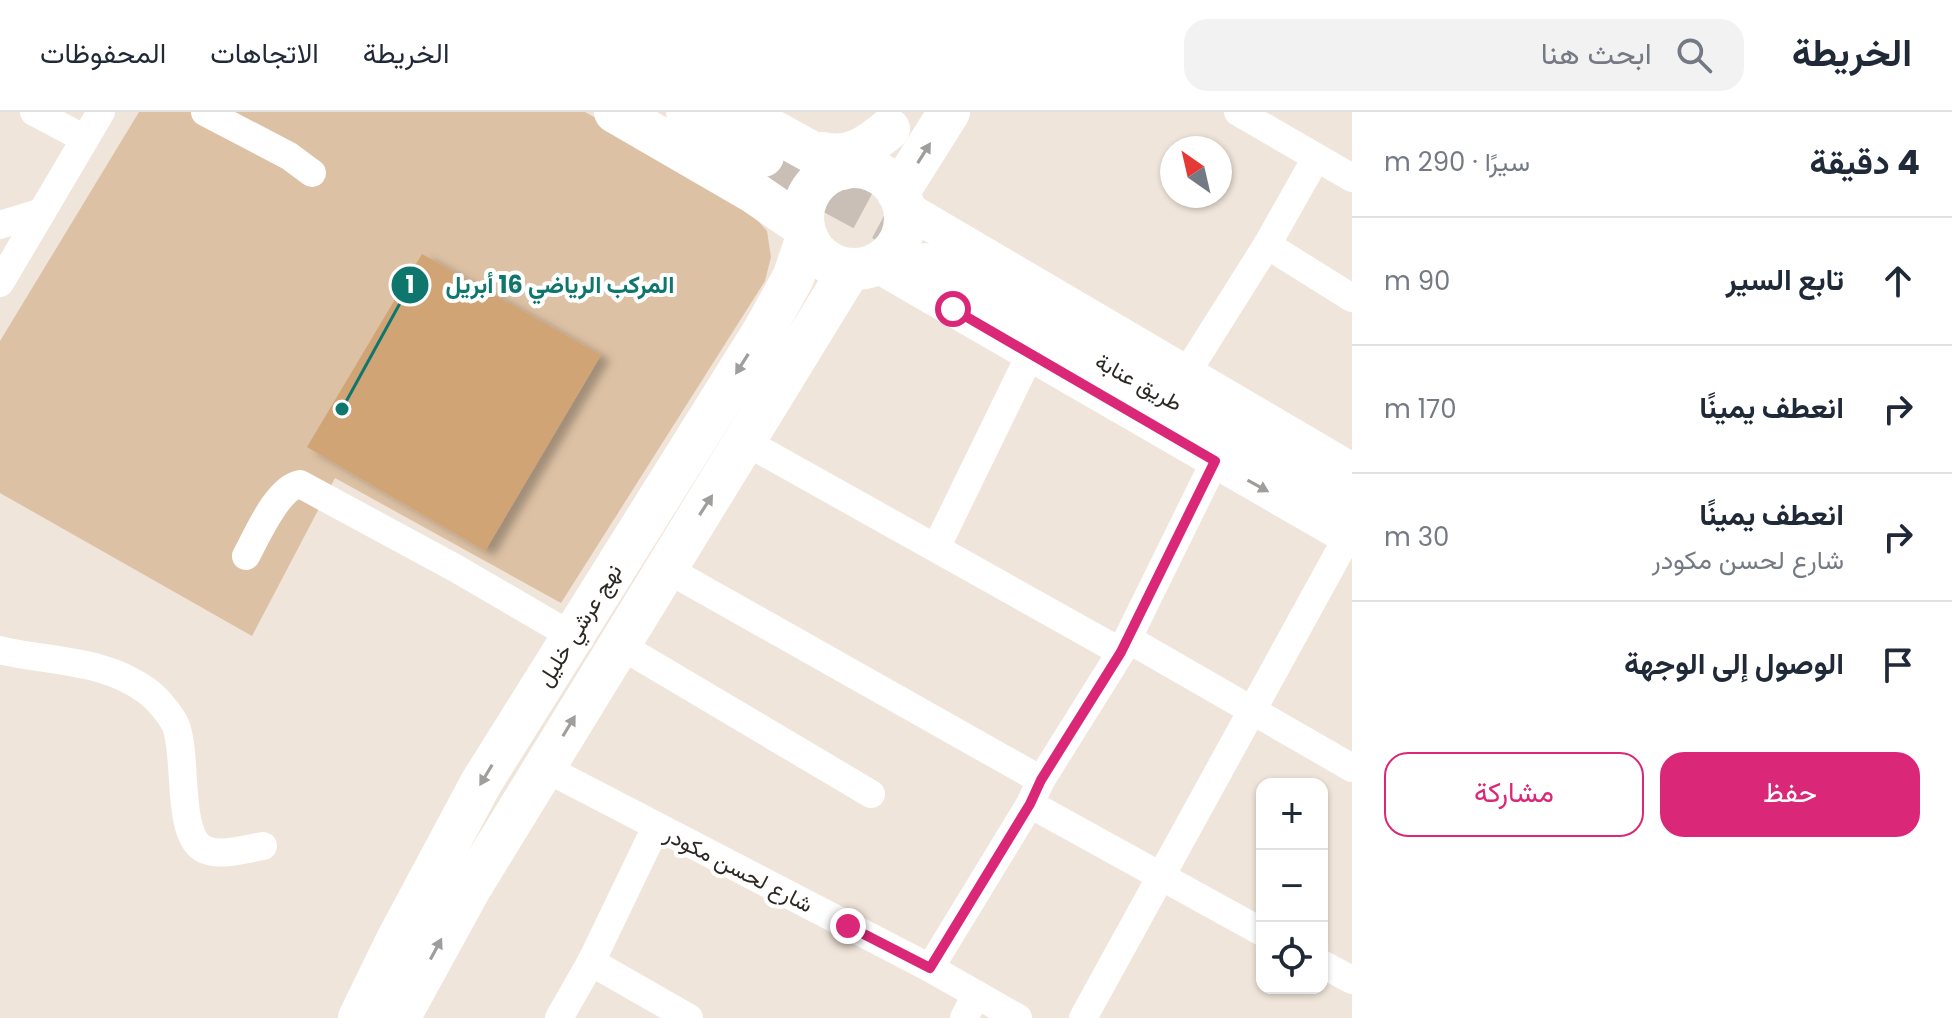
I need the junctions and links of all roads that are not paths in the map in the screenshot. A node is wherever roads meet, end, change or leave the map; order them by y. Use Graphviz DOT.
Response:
graph roads {
  1 [pos="34,112"];
  2 [pos="101,112"];
  3 [pos="205,112"];
  4 [pos="615,112"];
  5 [pos="653,112"];
  6 [pos="687,112"];
  7 [pos="739,112"];
  8 [pos="949,112"];
  9 [pos="1238,112"];
  10 [pos="895,120"];
  11 [pos="85,139"];
  12 [pos="1316,158"];
  13 [pos="801,170"];
  14 [pos="312,173"];
  15 [pos="1352,178"];
  16 [pos="901,201"];
  17 [pos="42,212"];
  18 [pos="0,225"];
  19 [pos="806,232"];
  20 [pos="1267,245"];
  21 [pos="863,267"];
  22 [pos="0,283"];
  23 [pos="782,297"];
  24 [pos="1352,298"];
  25 [pos="1031,353"];
  26 [pos="1187,372"];
  27 [pos="746,442"];
  28 [pos="1215,461"];
  29 [pos="1352,471"];
  30 [pos="1352,486"];
  31 [pos="1351,526"];
  32 [pos="936,548"];
  33 [pos="246,556"];
  34 [pos="665,568"];
  35 [pos="572,636"];
  36 [pos="618,644"];
  37 [pos="1125,645"];
  38 [pos="0,650"];
  39 [pos="1252,712"];
  40 [pos="543,767"];
  41 [pos="1352,768"];
  42 [pos="1035,792"];
  43 [pos="871,794"];
  44 [pos="656,827"];
  45 [pos="263,846"];
  46 [pos="1162,879"];
  47 [pos="1256,929"];
  48 [pos="591,962"];
  49 [pos="1328,967"];
  50 [pos="930,968"];
  51 [pos="1352,980"];
  52 [pos="970,1006"];
  53 [pos="390,1018"];
  54 [pos="559,1018"];
  55 [pos="689,1018"];
  56 [pos="1018,1018"];
  57 [pos="1083,1018"];
  1 -- 11 [label="street"];
  2 -- 11 [label="street"];
  3 -- 14 [label="street"];
  4 -- 13 [label="highway"];
  5 -- 13 [label="highway"];
  6 -- 13 [label="highway"];
  7 -- 13 [label="highway"];
  16 -- 8 [label="highway, one-way"];
  9 -- 12 [label="street"];
  10 -- 13 [label="highway"];
  10 -- 13 [label="highway"];
  11 -- 17 [label="street"];
  12 -- 15 [label="street"];
  12 -- 20 [label="street"];
  13 -- 16 [label="highway"];
  13 -- 19 [label="highway"];
  13 -- 19 [label="highway, نهج عرشي خليل"];
  13 -- 23 [label="highway"];
  16 -- 21 [label="highway, نهج عرشي خليل"];
  16 -- 26 [label="main road"];
  17 -- 18 [label="street"];
  17 -- 22 [label="street"];
  19 -- 21 [label="highway"];
  19 -- 23 [label="highway, نهج عرشي خليل"];
  20 -- 24 [label="street"];
  20 -- 26 [label="street"];
  21 -- 25 [label="main road"];
  21 -- 27 [label="highway, نهج عرشي خليل"];
  23 -- 35 [label="highway, نهج عرشي خليل, one-way"];
  25 -- 28 [label="main road"];
  25 -- 32 [label="street"];
  26 -- 29 [label="main road"];
  27 -- 32 [label="street"];
  34 -- 27 [label="highway, نهج عرشي خليل, one-way"];
  28 -- 31 [label="main road, one-way"];
  28 -- 37 [label="street"];
  30 -- 31 [label="highway, طريق عنابة"];
  31 -- 39 [label="street"];
  32 -- 37 [label="street"];
  33 -- 35 [label="street"];
  34 -- 36 [label="highway, نهج عرشي خليل"];
  34 -- 42 [label="street"];
  35 -- 53 [label="highway, نهج عرشي خليل, one-way"];
  40 -- 36 [label="highway, نهج عرشي خليل, one-way"];
  36 -- 43 [label="street"];
  37 -- 39 [label="street"];
  37 -- 42 [label="street"];
  38 -- 45 [label="street"];
  39 -- 41 [label="street"];
  39 -- 46 [label="street"];
  40 -- 44 [label="street, شارع لحسن مكودر"];
  53 -- 40 [label="highway, نهج عرشي خليل, one-way"];
  42 -- 46 [label="street"];
  42 -- 50 [label="street"];
  44 -- 48 [label="street"];
  44 -- 50 [label="street, شارع لحسن مكودر"];
  46 -- 47 [label="street"];
  46 -- 57 [label="street"];
  48 -- 54 [label="street"];
  48 -- 55 [label="street"];
  49 -- 51 [label="street"];
  50 -- 52 [label="street, شارع لحسن مكودر"];
  52 -- 56 [label="street, شارع لحسن مكودر"];
}
